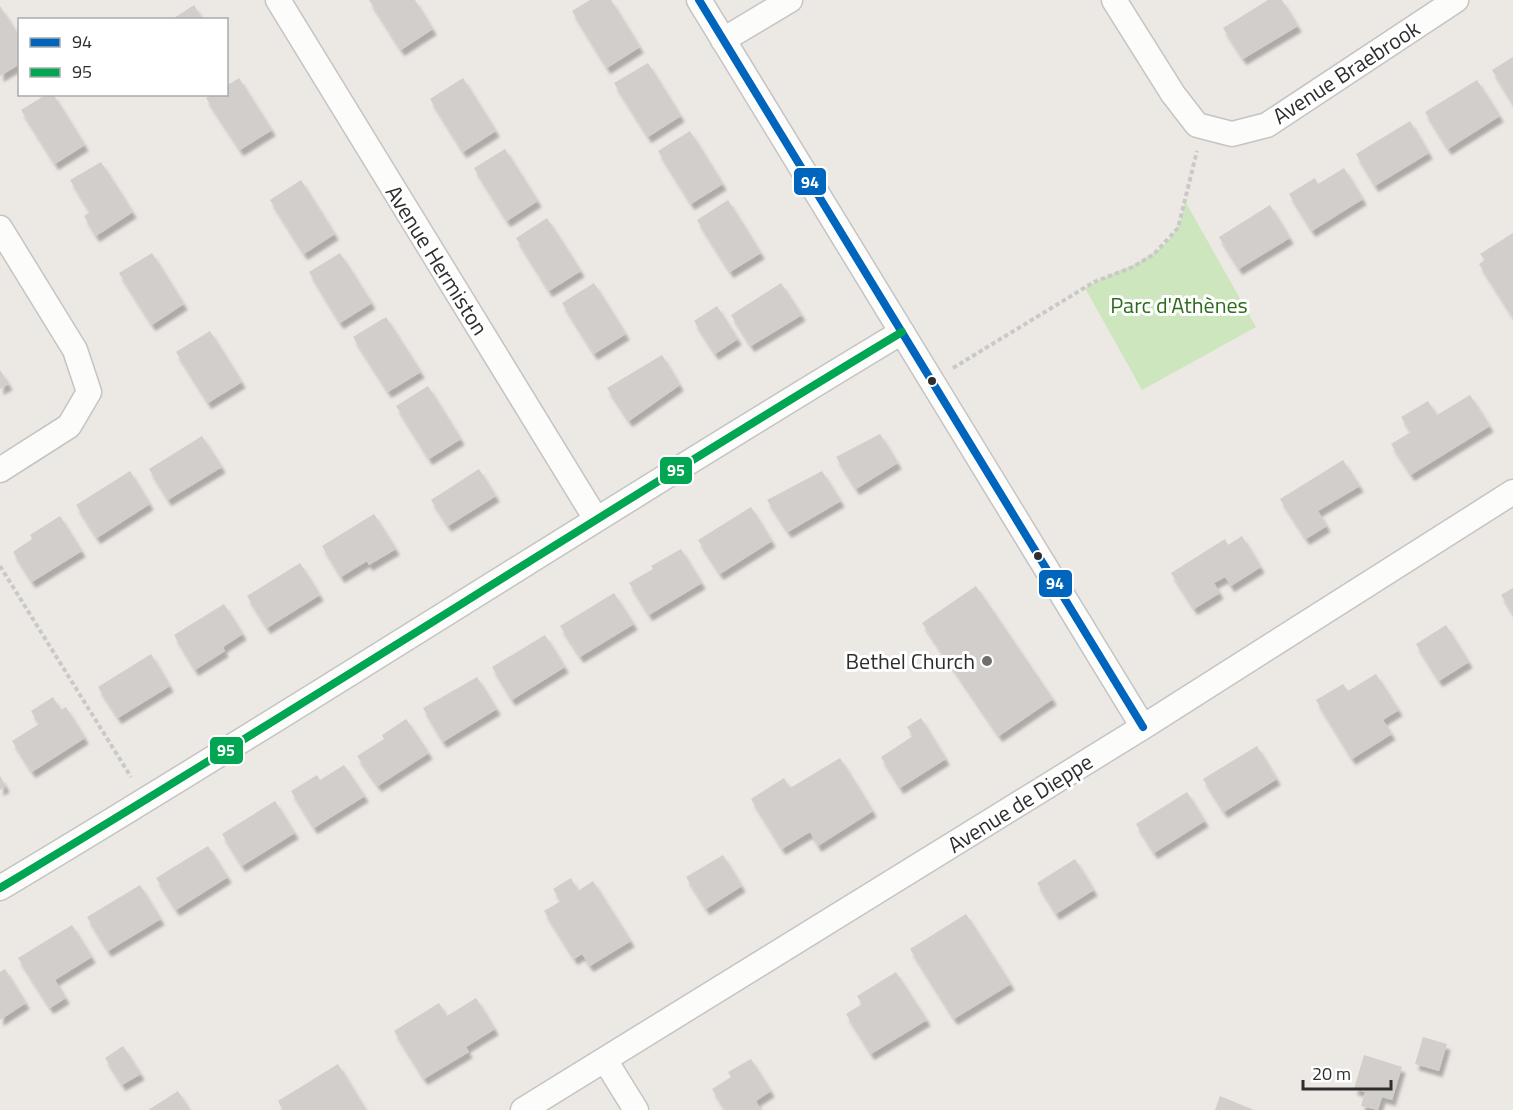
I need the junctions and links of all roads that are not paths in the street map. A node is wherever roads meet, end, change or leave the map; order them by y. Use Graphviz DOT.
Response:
graph roads {
  1 [pos="278,0"];
  2 [pos="699,0"];
  3 [pos="790,0"];
  4 [pos="1114,0"];
  5 [pos="1456,0"];
  6 [pos="723,40"];
  7 [pos="0,228"];
  8 [pos="902,332"];
  9 [pos="0,470"];
  10 [pos="1513,492"];
  11 [pos="596,519"];
  12 [pos="1143,727"];
  13 [pos="0,888"];
  14 [pos="605,1060"];
  15 [pos="523,1110"];
  16 [pos="636,1110"];
  1 -- 11 [label="street, Avenue Hermiston"];
  2 -- 6 [label="street"];
  3 -- 6 [label="street"];
  4 -- 5 [label="street, Avenue Braebrook"];
  6 -- 8 [label="street"];
  7 -- 9 [label="street"];
  8 -- 11 [label="street"];
  8 -- 12 [label="street"];
  10 -- 12 [label="street, Avenue de Dieppe"];
  11 -- 13 [label="street"];
  12 -- 14 [label="street, Avenue de Dieppe"];
  14 -- 15 [label="street, Avenue de Dieppe"];
  14 -- 16 [label="street"];
}
